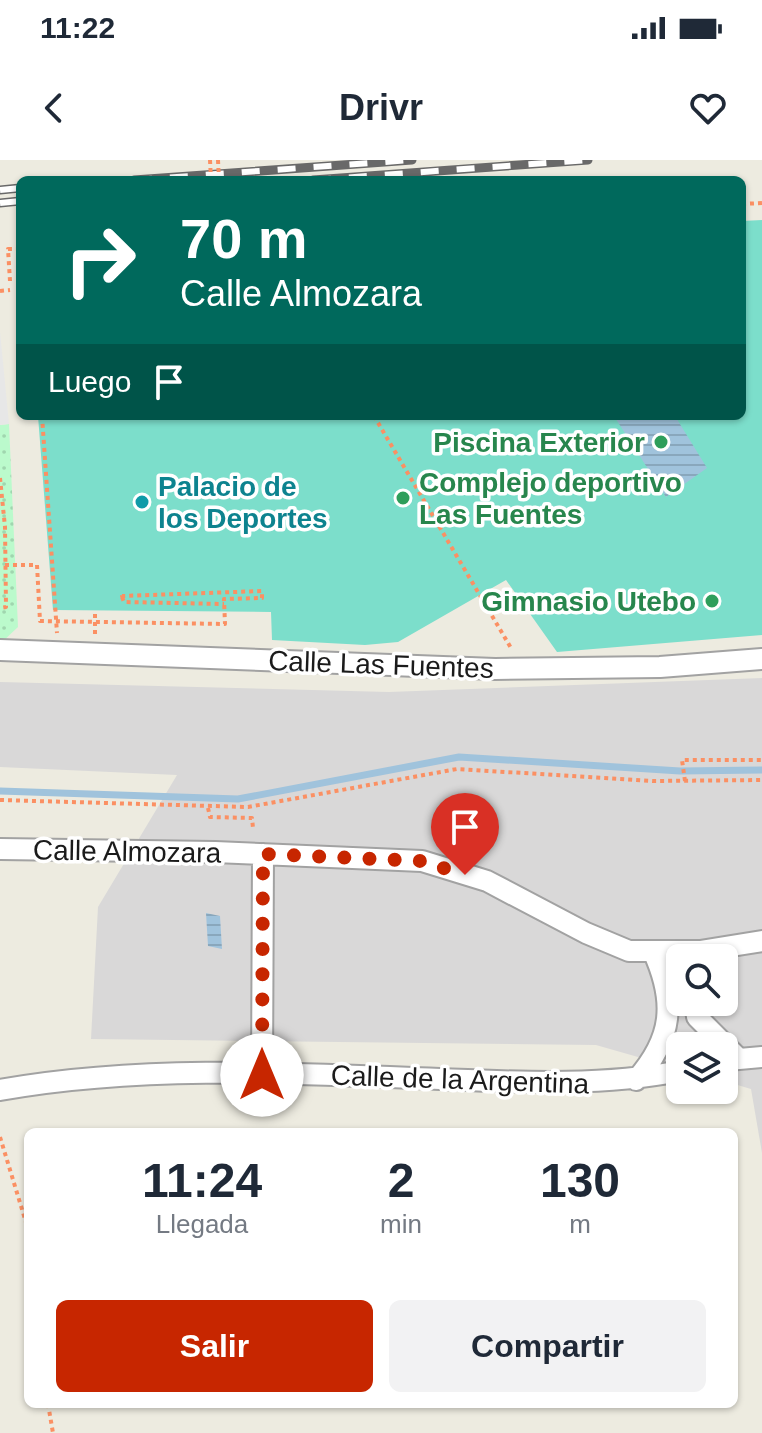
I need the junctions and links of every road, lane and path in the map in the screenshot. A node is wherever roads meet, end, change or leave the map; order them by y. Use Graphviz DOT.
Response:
graph roads {
  1 [pos="0,249"];
  2 [pos="8,249"];
  3 [pos="16,249"];
  4 [pos="10,281"];
  5 [pos="10,290"];
  6 [pos="0,291"];
  7 [pos="42,420"];
  8 [pos="376,420"];
  9 [pos="0,478"];
  10 [pos="3,527"];
  11 [pos="5,565"];
  12 [pos="224,604"];
  13 [pos="0,608"];
  14 [pos="95,611"];
  15 [pos="57,622"];
  16 [pos="95,624"];
  17 [pos="57,635"];
  18 [pos="95,637"];
  19 [pos="10,651"];
  20 [pos="762,659"];
  21 [pos="523,668"];
  22 [pos="762,760"];
  23 [pos="762,780"];
  24 [pos="685,781"];
  25 [pos="0,800"];
  26 [pos="208,808"];
  27 [pos="253,828"];
  28 [pos="0,849"];
  29 [pos="263,854"];
  30 [pos="762,941"];
  31 [pos="738,947"];
  32 [pos="653,951"];
  33 [pos="666,952"];
  34 [pos="697,1016"];
  35 [pos="709,1032"];
  36 [pos="762,1057"];
  37 [pos="738,1059"];
  38 [pos="666,1074"];
  39 [pos="262,1075"];
  40 [pos="636,1080"];
  41 [pos="0,1090"];
  42 [pos="0,1137"];
  43 [pos="24,1216"];
  44 [pos="49,1408"];
  45 [pos="53,1433"];
  1 -- 2 [label="path"];
  2 -- 3 [label="path"];
  2 -- 4 [label="path"];
  5 -- 6 [label="path"];
  7 -- 15 [label="path"];
  8 -- 21 [label="path"];
  9 -- 10 [label="path"];
  10 -- 11 [label="path"];
  11 -- 13 [label="path"];
  11 -- 15 [label="path"];
  12 -- 12 [label="path"];
  12 -- 16 [label="path"];
  14 -- 16 [label="path"];
  15 -- 16 [label="path"];
  15 -- 17 [label="path"];
  16 -- 18 [label="path"];
  19 -- 21 [label="street, Calle Las Fuentes"];
  20 -- 21 [label="street, Calle Las Fuentes"];
  22 -- 24 [label="path"];
  23 -- 24 [label="path"];
  24 -- 26 [label="path"];
  25 -- 26 [label="path"];
  26 -- 27 [label="path"];
  28 -- 29 [label="street, Calle Almozara"];
  29 -- 32 [label="street, Calle Almozara"];
  29 -- 39 [label="street"];
  30 -- 31 [label="street, Calle Almozara"];
  32 -- 33 [label="street, Calle Almozara"];
  32 -- 40 [label="street"];
  34 -- 35 [label="street"];
  36 -- 37 [label="street"];
  38 -- 40 [label="street, Calle de la Argentina"];
  39 -- 40 [label="street, Calle de la Argentina"];
  39 -- 41 [label="street, Calle de la Argentina"];
  42 -- 43 [label="path"];
  44 -- 45 [label="path"];
}
